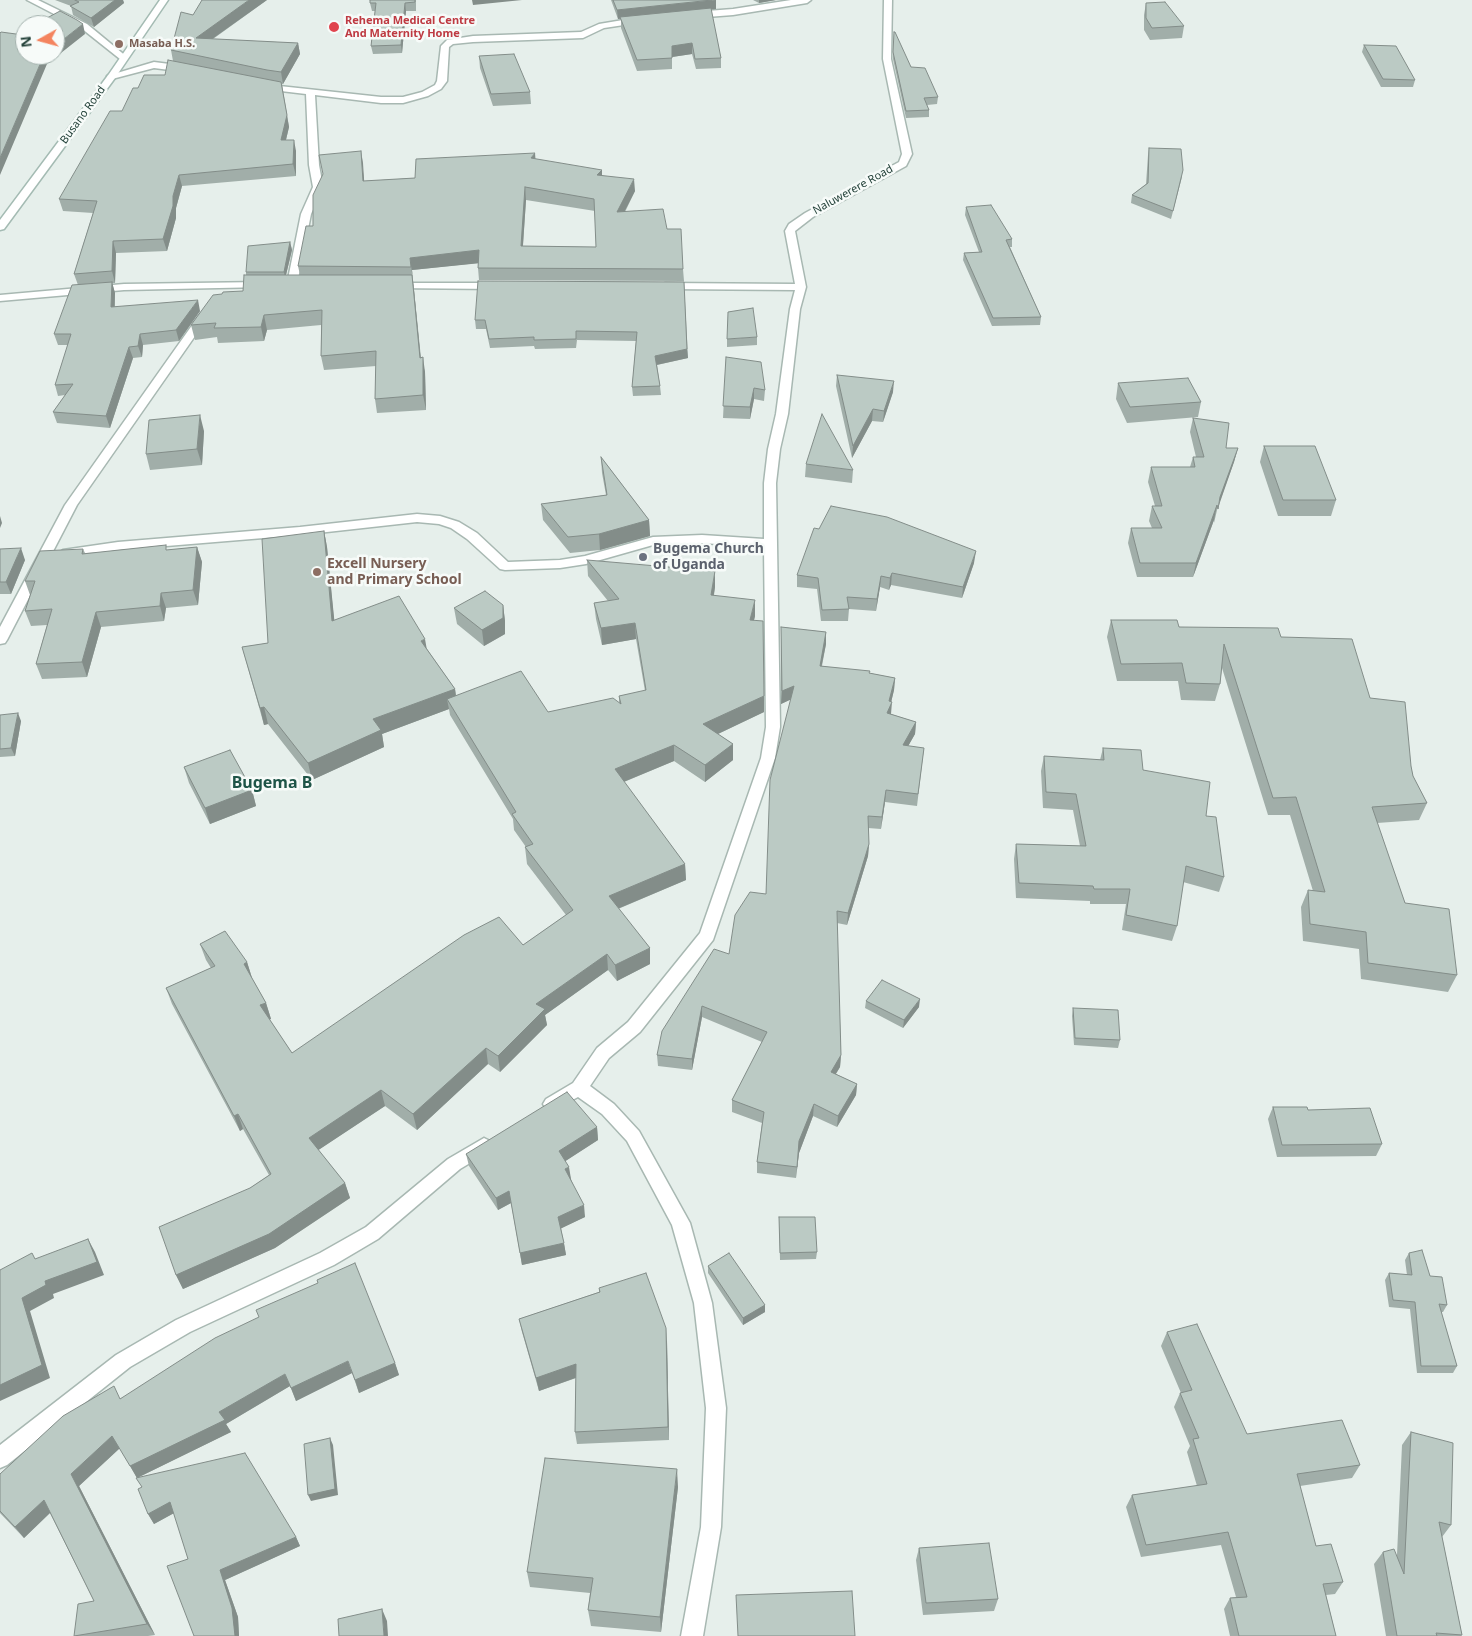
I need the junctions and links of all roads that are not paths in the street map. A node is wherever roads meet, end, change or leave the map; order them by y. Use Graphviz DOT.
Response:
graph roads {
  1 [pos="31,0"];
  2 [pos="164,0"];
  3 [pos="807,0"];
  4 [pos="888,0"];
  5 [pos="685,15"];
  6 [pos="651,19"];
  7 [pos="123,57"];
  8 [pos="193,70"];
  9 [pos="112,76"];
  10 [pos="253,84"];
  11 [pos="310,92"];
  12 [pos="0,227"];
  13 [pos="225,286"];
  14 [pos="378,286"];
  15 [pos="512,286"];
  16 [pos="647,286"];
  17 [pos="801,287"];
  18 [pos="0,298"];
  19 [pos="771,543"];
  20 [pos="42,557"];
  21 [pos="0,640"];
  22 [pos="579,1088"];
  23 [pos="537,1113"];
  24 [pos="496,1139"];
  25 [pos="0,1458"];
  26 [pos="692,1636"];
  1 -- 7 [label="street"];
  2 -- 7 [label="street, Busano Road"];
  3 -- 5 [label="street"];
  4 -- 17 [label="street, Naluwerere Road"];
  6 -- 11 [label="street"];
  7 -- 9 [label="street, Busano Road"];
  8 -- 9 [label="street"];
  9 -- 12 [label="street, Busano Road"];
  10 -- 11 [label="street"];
  11 -- 13 [label="street"];
  13 -- 18 [label="street"];
  13 -- 20 [label="street"];
  14 -- 15 [label="street"];
  16 -- 17 [label="street"];
  17 -- 19 [label="street"];
  19 -- 20 [label="street"];
  19 -- 22 [label="street"];
  20 -- 21 [label="street"];
  22 -- 23 [label="street"];
  22 -- 26 [label="street"];
  24 -- 25 [label="street"];
}
